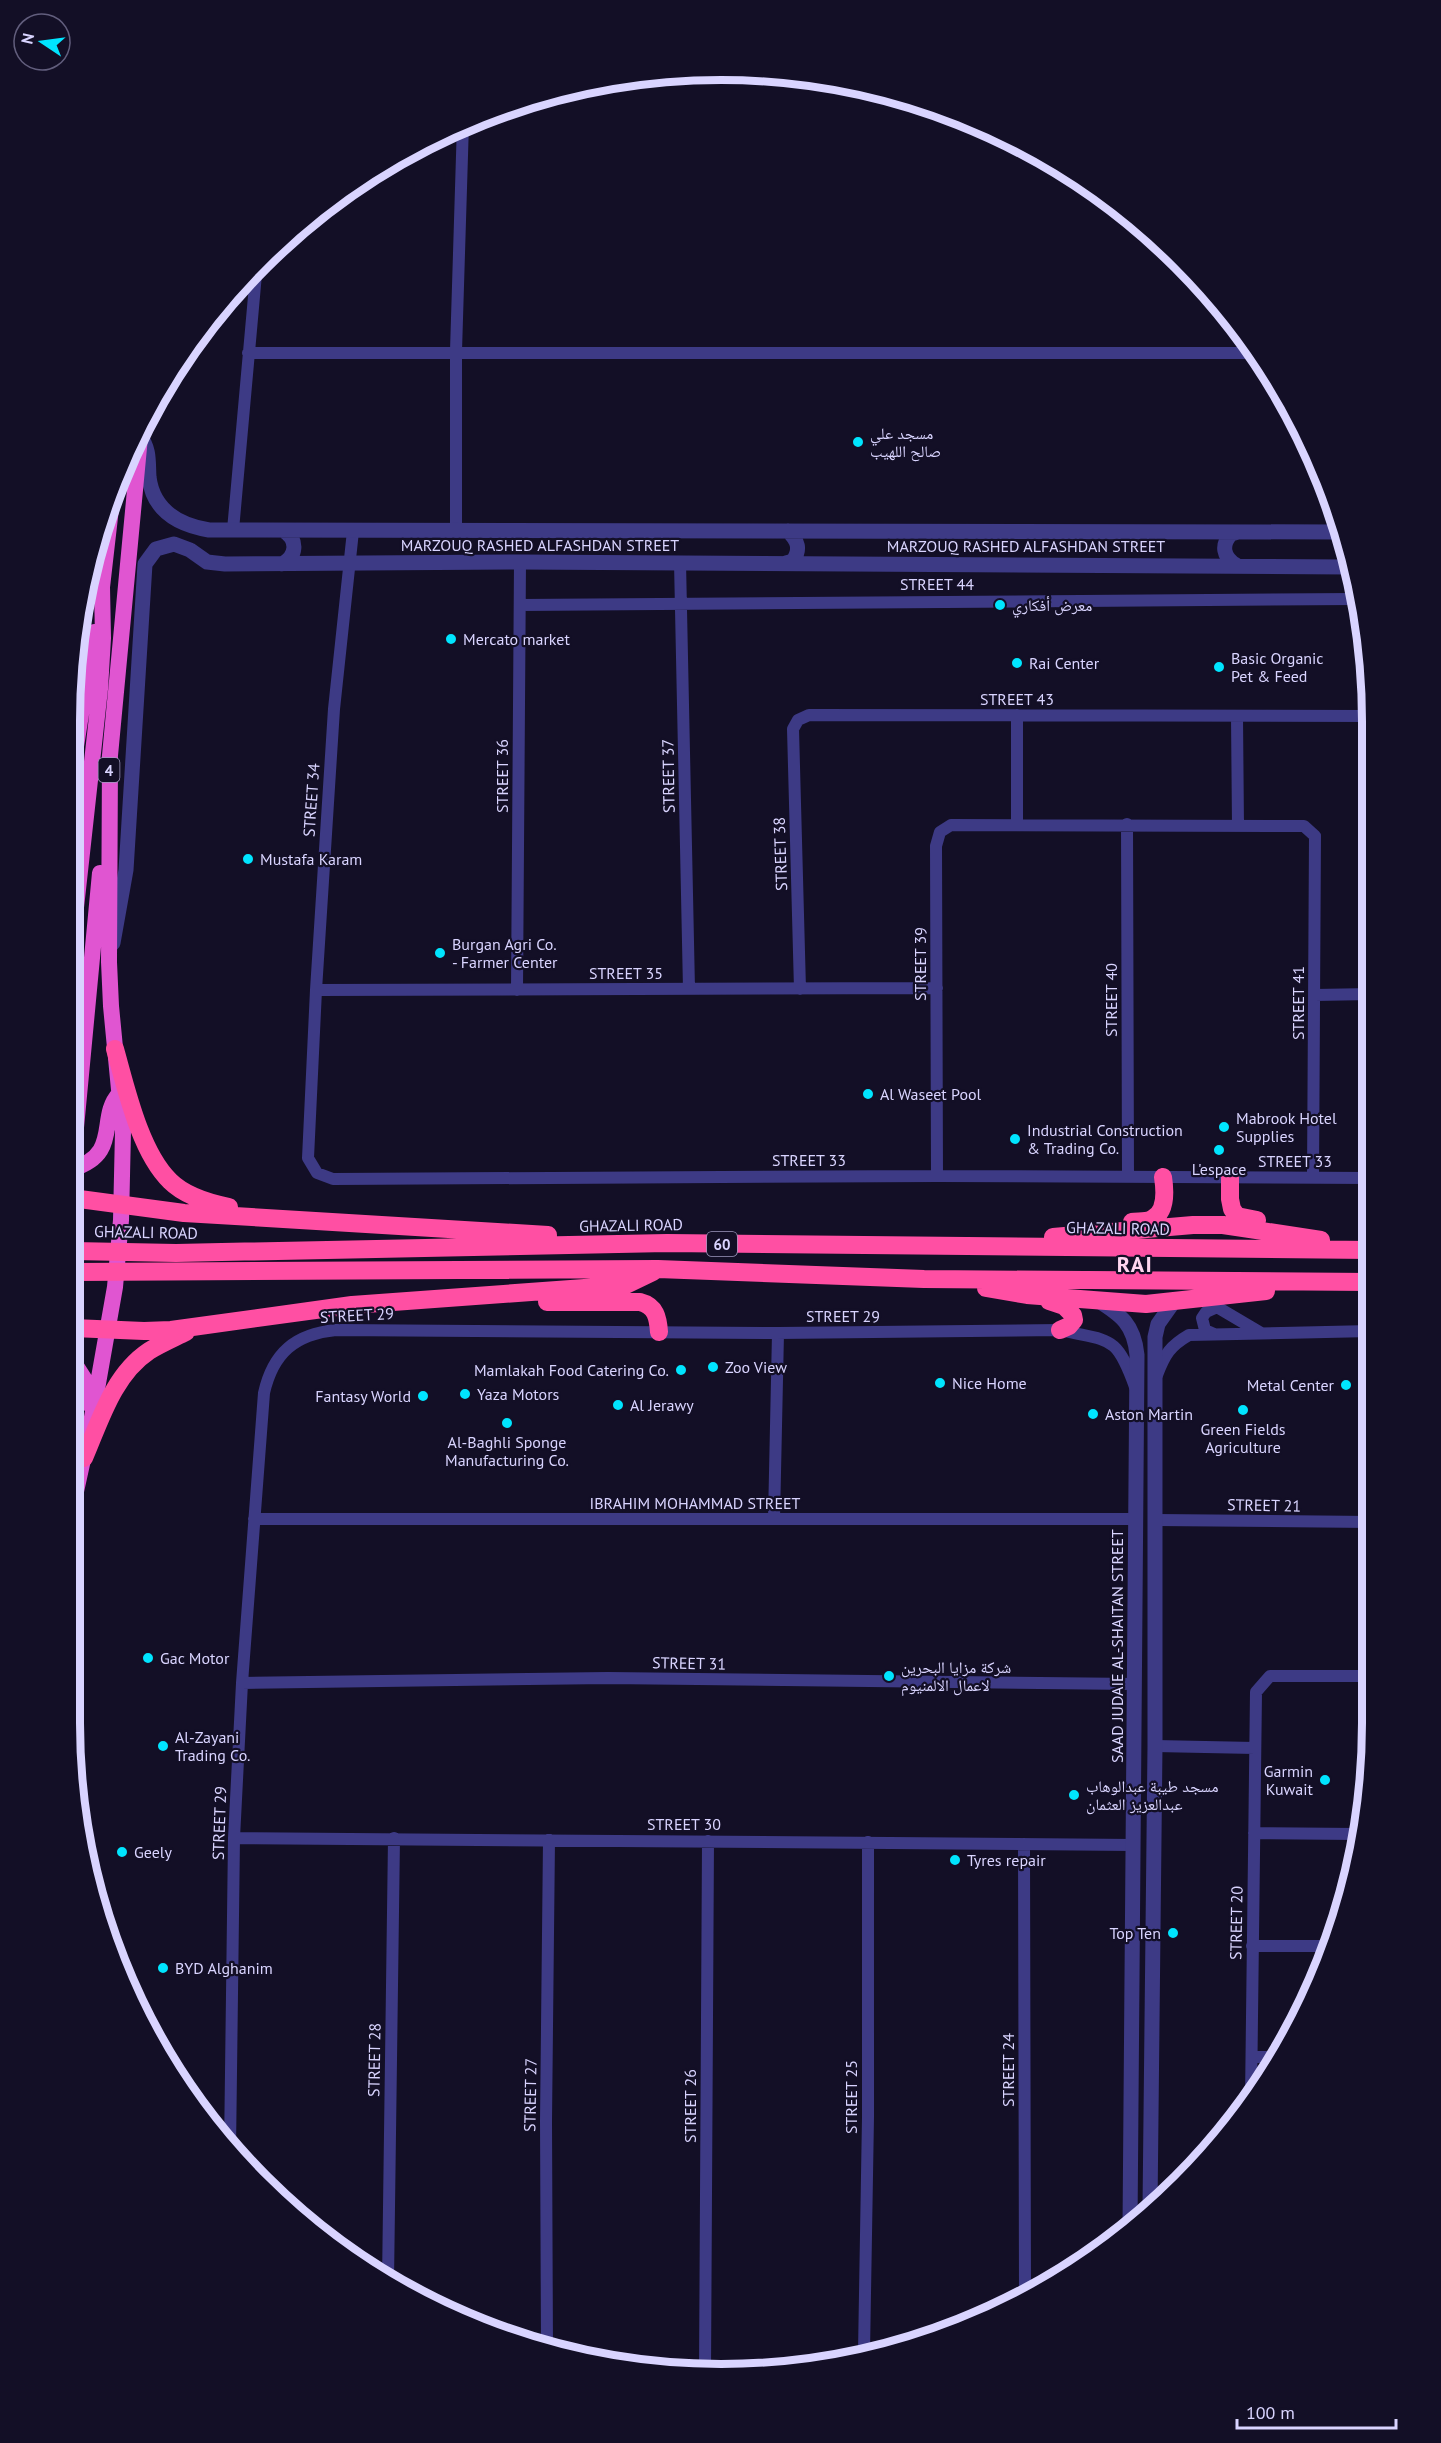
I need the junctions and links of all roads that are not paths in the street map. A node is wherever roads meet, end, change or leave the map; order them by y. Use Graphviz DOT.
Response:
graph roads {
  1 [pos="463,134"];
  2 [pos="255,280"];
  3 [pos="456,351"];
  4 [pos="1245,352"];
  5 [pos="248,353"];
  6 [pos="143,443"];
  7 [pos="139,453"];
  8 [pos="1332,529"];
  9 [pos="209,530"];
  10 [pos="233,530"];
  11 [pos="456,530"];
  12 [pos="284,531"];
  13 [pos="353,531"];
  14 [pos="788,531"];
  15 [pos="1238,531"];
  16 [pos="108,532"];
  17 [pos="194,553"];
  18 [pos="520,562"];
  19 [pos="680,562"];
  20 [pos="350,563"];
  21 [pos="786,563"];
  22 [pos="282,564"];
  23 [pos="1236,565"];
  24 [pos="1343,567"];
  25 [pos="102,587"];
  26 [pos="1350,599"];
  27 [pos="681,602"];
  28 [pos="520,604"];
  29 [pos="1017,715"];
  30 [pos="1362,716"];
  31 [pos="1237,717"];
  32 [pos="798,720"];
  33 [pos="80,723"];
  34 [pos="110,757"];
  35 [pos="1126,824"];
  36 [pos="1017,825"];
  37 [pos="1238,826"];
  38 [pos="1311,830"];
  39 [pos="80,871"];
  40 [pos="109,962"];
  41 [pos="937,988"];
  42 [pos="689,989"];
  43 [pos="800,989"];
  44 [pos="316,990"];
  45 [pos="517,990"];
  46 [pos="1315,994"];
  47 [pos="1362,994"];
  48 [pos="116,1049"];
  49 [pos="80,1093"];
  50 [pos="119,1093"];
  51 [pos="310,1108"];
  52 [pos="80,1166"];
  53 [pos="937,1176"];
  54 [pos="1128,1177"];
  55 [pos="1163,1177"];
  56 [pos="1230,1177"];
  57 [pos="1313,1178"];
  58 [pos="1362,1178"];
  59 [pos="80,1200"];
  60 [pos="121,1212"];
  61 [pos="302,1219"];
  62 [pos="1080,1233"];
  63 [pos="1312,1239"];
  64 [pos="667,1243"];
  65 [pos="981,1246"];
  66 [pos="1362,1248"];
  67 [pos="1362,1249"];
  68 [pos="80,1251"];
  69 [pos="658,1269"];
  70 [pos="80,1272"];
  71 [pos="924,1279"];
  72 [pos="1362,1282"];
  73 [pos="1362,1282"];
  74 [pos="1027,1294"];
  75 [pos="500,1295"];
  76 [pos="1094,1299"];
  77 [pos="1175,1300"];
  78 [pos="195,1327"];
  79 [pos="80,1328"];
  80 [pos="108,1330"];
  81 [pos="1060,1330"];
  82 [pos="1362,1331"];
  83 [pos="659,1332"];
  84 [pos="778,1333"];
  85 [pos="1262,1333"];
  86 [pos="1214,1334"];
  87 [pos="80,1370"];
  88 [pos="1155,1378"];
  89 [pos="1137,1392"];
  90 [pos="1136,1446"];
  91 [pos="1157,1448"];
  92 [pos="84,1458"];
  93 [pos="80,1477"];
  94 [pos="1136,1494"];
  95 [pos="1156,1496"];
  96 [pos="254,1518"];
  97 [pos="774,1519"];
  98 [pos="1136,1519"];
  99 [pos="1156,1520"];
  100 [pos="1362,1522"];
  101 [pos="1362,1676"];
  102 [pos="242,1683"];
  103 [pos="1135,1684"];
  104 [pos="1155,1746"];
  105 [pos="1255,1748"];
  106 [pos="1254,1833"];
  107 [pos="1351,1834"];
  108 [pos="234,1838"];
  109 [pos="394,1838"];
  110 [pos="549,1840"];
  111 [pos="708,1841"];
  112 [pos="868,1842"];
  113 [pos="1024,1844"];
  114 [pos="1134,1845"];
  115 [pos="1252,1946"];
  116 [pos="1321,1946"];
  117 [pos="1252,2057"];
  118 [pos="1267,2057"];
  119 [pos="1251,2081"];
  120 [pos="1131,2101"];
  121 [pos="1150,2102"];
  122 [pos="230,2135"];
  123 [pos="1150,2136"];
  124 [pos="1129,2137"];
  125 [pos="1150,2198"];
  126 [pos="1130,2215"];
  127 [pos="388,2270"];
  128 [pos="1025,2286"];
  129 [pos="547,2339"];
  130 [pos="864,2347"];
  131 [pos="705,2363"];
  1 -- 3 [label="street"];
  2 -- 5 [label="street"];
  3 -- 4 [label="street"];
  3 -- 5 [label="street"];
  3 -- 11 [label="street"];
  5 -- 10 [label="street"];
  6 -- 9 [label="street, MARZOUQ RASHED ALFASHDAN STREET"];
  7 -- 34 [label="highway, 4"];
  8 -- 15 [label="street, MARZOUQ RASHED ALFASHDAN STREET"];
  9 -- 10 [label="street, MARZOUQ RASHED ALFASHDAN STREET"];
  9 -- 17 [label="street"];
  10 -- 12 [label="street, MARZOUQ RASHED ALFASHDAN STREET"];
  11 -- 13 [label="street, MARZOUQ RASHED ALFASHDAN STREET"];
  11 -- 14 [label="street, MARZOUQ RASHED ALFASHDAN STREET"];
  12 -- 13 [label="street, MARZOUQ RASHED ALFASHDAN STREET"];
  12 -- 22 [label="street"];
  13 -- 20 [label="street, STREET 34"];
  14 -- 15 [label="street, MARZOUQ RASHED ALFASHDAN STREET"];
  14 -- 21 [label="street"];
  15 -- 23 [label="street"];
  16 -- 25 [label="highway, 4"];
  17 -- 22 [label="street, MARZOUQ RASHED ALFASHDAN STREET"];
  17 -- 40 [label="street, MARZOUQ RASHED ALFASHDAN STREET"];
  18 -- 19 [label="street, MARZOUQ RASHED ALFASHDAN STREET"];
  18 -- 20 [label="street, MARZOUQ RASHED ALFASHDAN STREET"];
  18 -- 28 [label="street, STREET 36"];
  19 -- 21 [label="street, MARZOUQ RASHED ALFASHDAN STREET"];
  19 -- 27 [label="street, STREET 37"];
  20 -- 22 [label="street, MARZOUQ RASHED ALFASHDAN STREET"];
  20 -- 44 [label="street, STREET 34"];
  21 -- 23 [label="street, MARZOUQ RASHED ALFASHDAN STREET"];
  23 -- 24 [label="street, MARZOUQ RASHED ALFASHDAN STREET"];
  25 -- 33 [label="highway"];
  25 -- 39 [label="highway, 4"];
  26 -- 27 [label="street, STREET 44"];
  27 -- 28 [label="street, STREET 44"];
  27 -- 42 [label="street, STREET 37"];
  28 -- 45 [label="street, STREET 36"];
  29 -- 31 [label="street, STREET 43"];
  29 -- 32 [label="street, STREET 43"];
  29 -- 36 [label="street"];
  30 -- 31 [label="street, STREET 43"];
  31 -- 37 [label="street"];
  32 -- 43 [label="street, STREET 38"];
  34 -- 40 [label="highway"];
  34 -- 49 [label="highway, 4"];
  35 -- 36 [label="street, STREET 39"];
  35 -- 37 [label="street, STREET 39"];
  35 -- 54 [label="street, STREET 40"];
  36 -- 41 [label="street, STREET 39"];
  37 -- 38 [label="street, STREET 39"];
  38 -- 46 [label="street, STREET 41"];
  40 -- 48 [label="highway"];
  41 -- 43 [label="street, STREET 35"];
  41 -- 53 [label="street, STREET 39"];
  42 -- 43 [label="street, STREET 35"];
  42 -- 45 [label="street, STREET 35"];
  44 -- 45 [label="street, STREET 35"];
  44 -- 51 [label="street, STREET 34"];
  46 -- 47 [label="street"];
  46 -- 57 [label="street, STREET 41"];
  48 -- 50 [label="highway"];
  48 -- 61 [label="highway"];
  50 -- 52 [label="highway"];
  50 -- 60 [label="highway"];
  51 -- 53 [label="street, STREET 33"];
  53 -- 54 [label="street, STREET 33"];
  54 -- 55 [label="street, STREET 33"];
  55 -- 56 [label="street, STREET 33"];
  55 -- 62 [label="highway"];
  56 -- 57 [label="street, STREET 33"];
  56 -- 63 [label="highway"];
  57 -- 58 [label="street, STREET 33"];
  59 -- 60 [label="highway"];
  60 -- 61 [label="highway"];
  60 -- 80 [label="highway"];
  61 -- 64 [label="highway"];
  62 -- 63 [label="highway"];
  62 -- 65 [label="highway"];
  63 -- 66 [label="highway"];
  64 -- 65 [label="highway, GHAZALI ROAD / 60"];
  64 -- 68 [label="highway, GHAZALI ROAD / 60"];
  65 -- 67 [label="highway, GHAZALI ROAD / 60"];
  69 -- 70 [label="highway, 60"];
  69 -- 71 [label="highway, 60"];
  69 -- 75 [label="highway"];
  71 -- 72 [label="highway, 60"];
  71 -- 74 [label="highway"];
  73 -- 77 [label="highway"];
  74 -- 76 [label="highway"];
  74 -- 81 [label="highway"];
  75 -- 78 [label="highway"];
  75 -- 83 [label="highway"];
  76 -- 77 [label="highway"];
  76 -- 89 [label="street, SAAD JUDAIE AL-SHAITAN STREET"];
  77 -- 88 [label="street"];
  78 -- 80 [label="highway"];
  78 -- 92 [label="highway"];
  79 -- 80 [label="highway"];
  80 -- 92 [label="highway"];
  81 -- 84 [label="street, STREET 29"];
  81 -- 89 [label="street, STREET 29"];
  82 -- 85 [label="street"];
  83 -- 84 [label="street, STREET 29"];
  83 -- 96 [label="street, STREET 29"];
  84 -- 97 [label="street"];
  85 -- 86 [label="street"];
  85 -- 86 [label="street"];
  86 -- 88 [label="street"];
  87 -- 92 [label="highway"];
  88 -- 91 [label="street"];
  89 -- 90 [label="street, SAAD JUDAIE AL-SHAITAN STREET"];
  90 -- 91 [label="street"];
  90 -- 94 [label="street, SAAD JUDAIE AL-SHAITAN STREET"];
  91 -- 95 [label="street"];
  92 -- 93 [label="highway"];
  94 -- 95 [label="street"];
  94 -- 98 [label="street, SAAD JUDAIE AL-SHAITAN STREET"];
  95 -- 99 [label="street"];
  96 -- 97 [label="street, IBRAHIM MOHAMMAD STREET"];
  96 -- 102 [label="street, STREET 29"];
  97 -- 98 [label="street, IBRAHIM MOHAMMAD STREET"];
  98 -- 103 [label="street, SAAD JUDAIE AL-SHAITAN STREET"];
  99 -- 100 [label="street, STREET 21"];
  99 -- 104 [label="street"];
  101 -- 105 [label="street, STREET 20"];
  102 -- 103 [label="street, STREET 31"];
  102 -- 108 [label="street, STREET 29"];
  103 -- 114 [label="street, SAAD JUDAIE AL-SHAITAN STREET"];
  104 -- 105 [label="street"];
  104 -- 121 [label="street"];
  105 -- 106 [label="street, STREET 20"];
  106 -- 107 [label="street"];
  106 -- 115 [label="street, STREET 20"];
  108 -- 109 [label="street, STREET 30"];
  108 -- 122 [label="street, STREET 29"];
  109 -- 110 [label="street, STREET 30"];
  109 -- 127 [label="street, STREET 28"];
  110 -- 111 [label="street, STREET 30"];
  110 -- 129 [label="street, STREET 27"];
  111 -- 112 [label="street, STREET 30"];
  111 -- 131 [label="street, STREET 26"];
  112 -- 113 [label="street, STREET 30"];
  112 -- 130 [label="street, STREET 25"];
  113 -- 114 [label="street, STREET 30"];
  113 -- 128 [label="street, STREET 24"];
  114 -- 120 [label="street, SAAD JUDAIE AL-SHAITAN STREET"];
  115 -- 116 [label="street"];
  115 -- 117 [label="street, STREET 20"];
  117 -- 118 [label="street"];
  117 -- 119 [label="street, STREET 20"];
  120 -- 121 [label="street"];
  120 -- 124 [label="street, SAAD JUDAIE AL-SHAITAN STREET"];
  121 -- 123 [label="street"];
  123 -- 124 [label="street"];
  123 -- 125 [label="street"];
  124 -- 126 [label="street, SAAD JUDAIE AL-SHAITAN STREET"];
}
